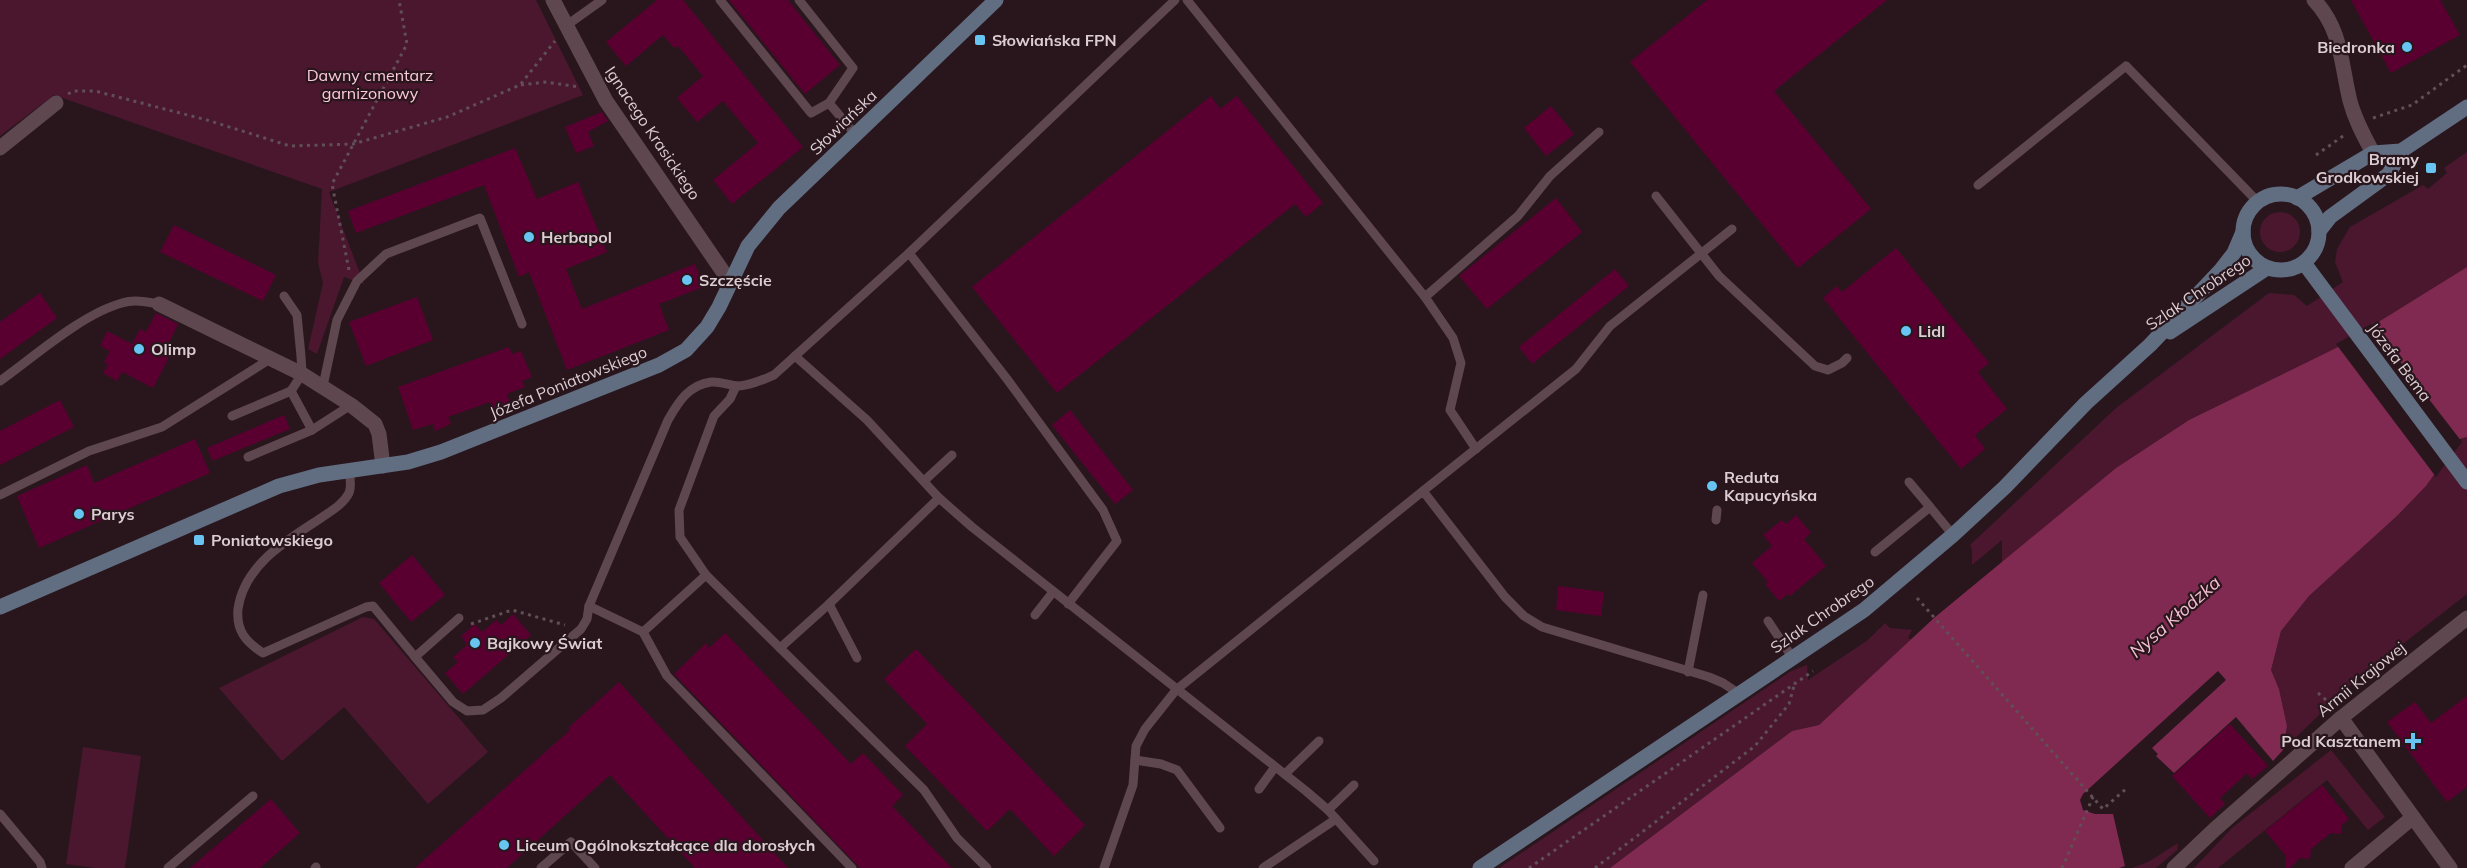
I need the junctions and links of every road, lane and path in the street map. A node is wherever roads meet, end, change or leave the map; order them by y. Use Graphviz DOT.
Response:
graph roads {
  1 [pos="399,0"];
  2 [pos="554,0"];
  3 [pos="602,0"];
  4 [pos="720,0"];
  5 [pos="799,0"];
  6 [pos="996,0"];
  7 [pos="1175,0"];
  8 [pos="1187,0"];
  9 [pos="2314,0"];
  10 [pos="567,25"];
  11 [pos="2467,65"];
  12 [pos="520,85"];
  13 [pos="600,90"];
  14 [pos="56,103"];
  15 [pos="829,103"];
  16 [pos="2464,110"];
  17 [pos="2358,126"];
  18 [pos="1599,132"];
  19 [pos="855,134"];
  20 [pos="353,144"];
  21 [pos="0,148"];
  22 [pos="2401,151"];
  23 [pos="2373,153"];
  24 [pos="2316,155"];
  25 [pos="1978,185"];
  26 [pos="1656,196"];
  27 [pos="2297,198"];
  28 [pos="2258,202"];
  29 [pos="1732,229"];
  30 [pos="2319,231"];
  31 [pos="2243,232"];
  32 [pos="909,253"];
  33 [pos="1701,254"];
  34 [pos="2304,263"];
  35 [pos="2267,268"];
  36 [pos="357,281"];
  37 [pos="730,282"];
  38 [pos="284,296"];
  39 [pos="1425,297"];
  40 [pos="159,304"];
  41 [pos="522,324"];
  42 [pos="2150,345"];
  43 [pos="795,356"];
  44 [pos="1847,358"];
  45 [pos="270,359"];
  46 [pos="302,374"];
  47 [pos="0,381"];
  48 [pos="736,386"];
  49 [pos="323,387"];
  50 [pos="291,391"];
  51 [pos="351,405"];
  52 [pos="232,416"];
  53 [pos="312,430"];
  54 [pos="1476,449"];
  55 [pos="952,455"];
  56 [pos="248,457"];
  57 [pos="383,466"];
  58 [pos="349,470"];
  59 [pos="924,481"];
  60 [pos="1909,482"];
  61 [pos="2467,482"];
  62 [pos="1423,491"];
  63 [pos="0,495"];
  64 [pos="939,498"];
  65 [pos="1929,507"];
  66 [pos="1953,535"];
  67 [pos="1875,552"];
  68 [pos="706,575"];
  69 [pos="1053,592"];
  70 [pos="1703,595"];
  71 [pos="1917,598"];
  72 [pos="829,604"];
  73 [pos="1068,604"];
  74 [pos="589,606"];
  75 [pos="0,608"];
  76 [pos="1035,615"];
  77 [pos="459,618"];
  78 [pos="2467,618"];
  79 [pos="1768,621"];
  80 [pos="581,629"];
  81 [pos="643,632"];
  82 [pos="780,648"];
  83 [pos="415,657"];
  84 [pos="1792,657"];
  85 [pos="857,658"];
  86 [pos="1813,671"];
  87 [pos="1688,672"];
  88 [pos="1795,682"];
  89 [pos="1176,690"];
  90 [pos="1738,693"];
  91 [pos="2341,717"];
  92 [pos="1319,741"];
  93 [pos="1135,760"];
  94 [pos="1275,767"];
  95 [pos="1285,774"];
  96 [pos="1354,785"];
  97 [pos="2127,788"];
  98 [pos="1259,789"];
  99 [pos="253,796"];
  100 [pos="2093,797"];
  101 [pos="1610,804"];
  102 [pos="1328,810"];
  103 [pos="1614,810"];
  104 [pos="0,814"];
  105 [pos="2412,818"];
  106 [pos="1336,819"];
  107 [pos="1220,828"];
  108 [pos="1374,861"];
  109 [pos="42,868"];
  110 [pos="168,868"];
  111 [pos="541,868"];
  112 [pos="595,868"];
  113 [pos="852,868"];
  114 [pos="987,868"];
  115 [pos="1104,868"];
  116 [pos="1263,868"];
  117 [pos="1480,868"];
  118 [pos="1529,868"];
  119 [pos="1596,868"];
  120 [pos="2062,868"];
  121 [pos="2174,868"];
  122 [pos="2353,868"];
  123 [pos="2450,868"];
  1 -- 20 [label="path"];
  2 -- 10 [label="street, Ignacego Krasickiego"];
  3 -- 10 [label="lane"];
  4 -- 15 [label="lane"];
  5 -- 15 [label="lane"];
  6 -- 19 [label="main road, Słowiańska"];
  7 -- 32 [label="lane"];
  8 -- 39 [label="lane"];
  9 -- 17 [label="street"];
  10 -- 12 [label="path"];
  10 -- 13 [label="street, Ignacego Krasickiego"];
  11 -- 17 [label="path"];
  12 -- 13 [label="path"];
  12 -- 20 [label="path"];
  13 -- 37 [label="street, Ignacego Krasickiego"];
  14 -- 20 [label="path"];
  14 -- 21 [label="street"];
  15 -- 19 [label="lane"];
  16 -- 22 [label="main road"];
  17 -- 23 [label="street"];
  17 -- 24 [label="path"];
  18 -- 39 [label="lane"];
  19 -- 37 [label="main road, Słowiańska"];
  20 -- 36 [label="path"];
  22 -- 23 [label="main road"];
  22 -- 30 [label="main road"];
  23 -- 27 [label="main road"];
  25 -- 28 [label="lane"];
  26 -- 33 [label="lane"];
  27 -- 28 [label="main road"];
  27 -- 30 [label="main road"];
  28 -- 31 [label="main road"];
  29 -- 33 [label="lane"];
  30 -- 34 [label="main road"];
  31 -- 35 [label="main road"];
  31 -- 42 [label="main road, Szlak Chrobrego"];
  32 -- 43 [label="lane"];
  32 -- 73 [label="lane"];
  33 -- 44 [label="lane"];
  33 -- 54 [label="lane"];
  34 -- 35 [label="main road"];
  34 -- 61 [label="main road, Józefa Bema"];
  35 -- 42 [label="main road, Szlak Chrobrego"];
  36 -- 41 [label="lane"];
  36 -- 49 [label="lane"];
  37 -- 57 [label="main road, Józefa Poniatowskiego"];
  38 -- 46 [label="lane"];
  39 -- 54 [label="lane"];
  40 -- 45 [label="street"];
  40 -- 47 [label="lane"];
  42 -- 66 [label="main road, Szlak Chrobrego"];
  43 -- 48 [label="lane"];
  43 -- 59 [label="lane"];
  45 -- 46 [label="street"];
  45 -- 63 [label="lane"];
  46 -- 49 [label="street"];
  46 -- 50 [label="lane"];
  48 -- 68 [label="lane"];
  48 -- 74 [label="lane"];
  49 -- 51 [label="street"];
  50 -- 52 [label="lane"];
  50 -- 53 [label="lane"];
  51 -- 53 [label="lane"];
  51 -- 57 [label="street"];
  53 -- 56 [label="lane"];
  54 -- 62 [label="lane"];
  55 -- 59 [label="lane"];
  57 -- 58 [label="main road, Józefa Poniatowskiego"];
  58 -- 75 [label="main road, Józefa Poniatowskiego"];
  58 -- 83 [label="lane"];
  59 -- 64 [label="lane"];
  60 -- 65 [label="lane"];
  62 -- 87 [label="lane"];
  62 -- 89 [label="lane"];
  64 -- 69 [label="lane"];
  64 -- 72 [label="lane"];
  65 -- 66 [label="lane"];
  65 -- 67 [label="lane"];
  66 -- 84 [label="main road, Szlak Chrobrego"];
  68 -- 81 [label="lane"];
  68 -- 82 [label="lane"];
  69 -- 73 [label="lane"];
  69 -- 76 [label="lane"];
  70 -- 87 [label="lane"];
  71 -- 100 [label="path"];
  72 -- 82 [label="lane"];
  72 -- 85 [label="lane"];
  73 -- 89 [label="lane"];
  74 -- 80 [label="lane"];
  74 -- 81 [label="lane"];
  77 -- 80 [label="path"];
  77 -- 83 [label="lane"];
  78 -- 91 [label="street, Armii Krajowej"];
  79 -- 84 [label="lane"];
  80 -- 83 [label="lane"];
  81 -- 113 [label="lane"];
  82 -- 114 [label="lane"];
  84 -- 90 [label="main road, Szlak Chrobrego"];
  86 -- 88 [label="path"];
  87 -- 90 [label="lane"];
  88 -- 103 [label="path"];
  88 -- 119 [label="path"];
  89 -- 93 [label="lane"];
  89 -- 94 [label="lane"];
  90 -- 117 [label="main road, Szlak Chrobrego"];
  91 -- 105 [label="street"];
  91 -- 121 [label="street, Armii Krajowej"];
  92 -- 95 [label="lane"];
  93 -- 107 [label="lane"];
  93 -- 115 [label="lane"];
  94 -- 95 [label="lane"];
  94 -- 98 [label="lane"];
  95 -- 102 [label="lane"];
  96 -- 102 [label="lane"];
  97 -- 100 [label="path"];
  99 -- 110 [label="lane"];
  100 -- 120 [label="path"];
  101 -- 103 [label="path"];
  102 -- 106 [label="lane"];
  103 -- 118 [label="path"];
  104 -- 109 [label="lane"];
  105 -- 122 [label="street"];
  105 -- 123 [label="street"];
  106 -- 108 [label="lane"];
  106 -- 116 [label="lane"];
  111 -- 112 [label="lane"];
}
